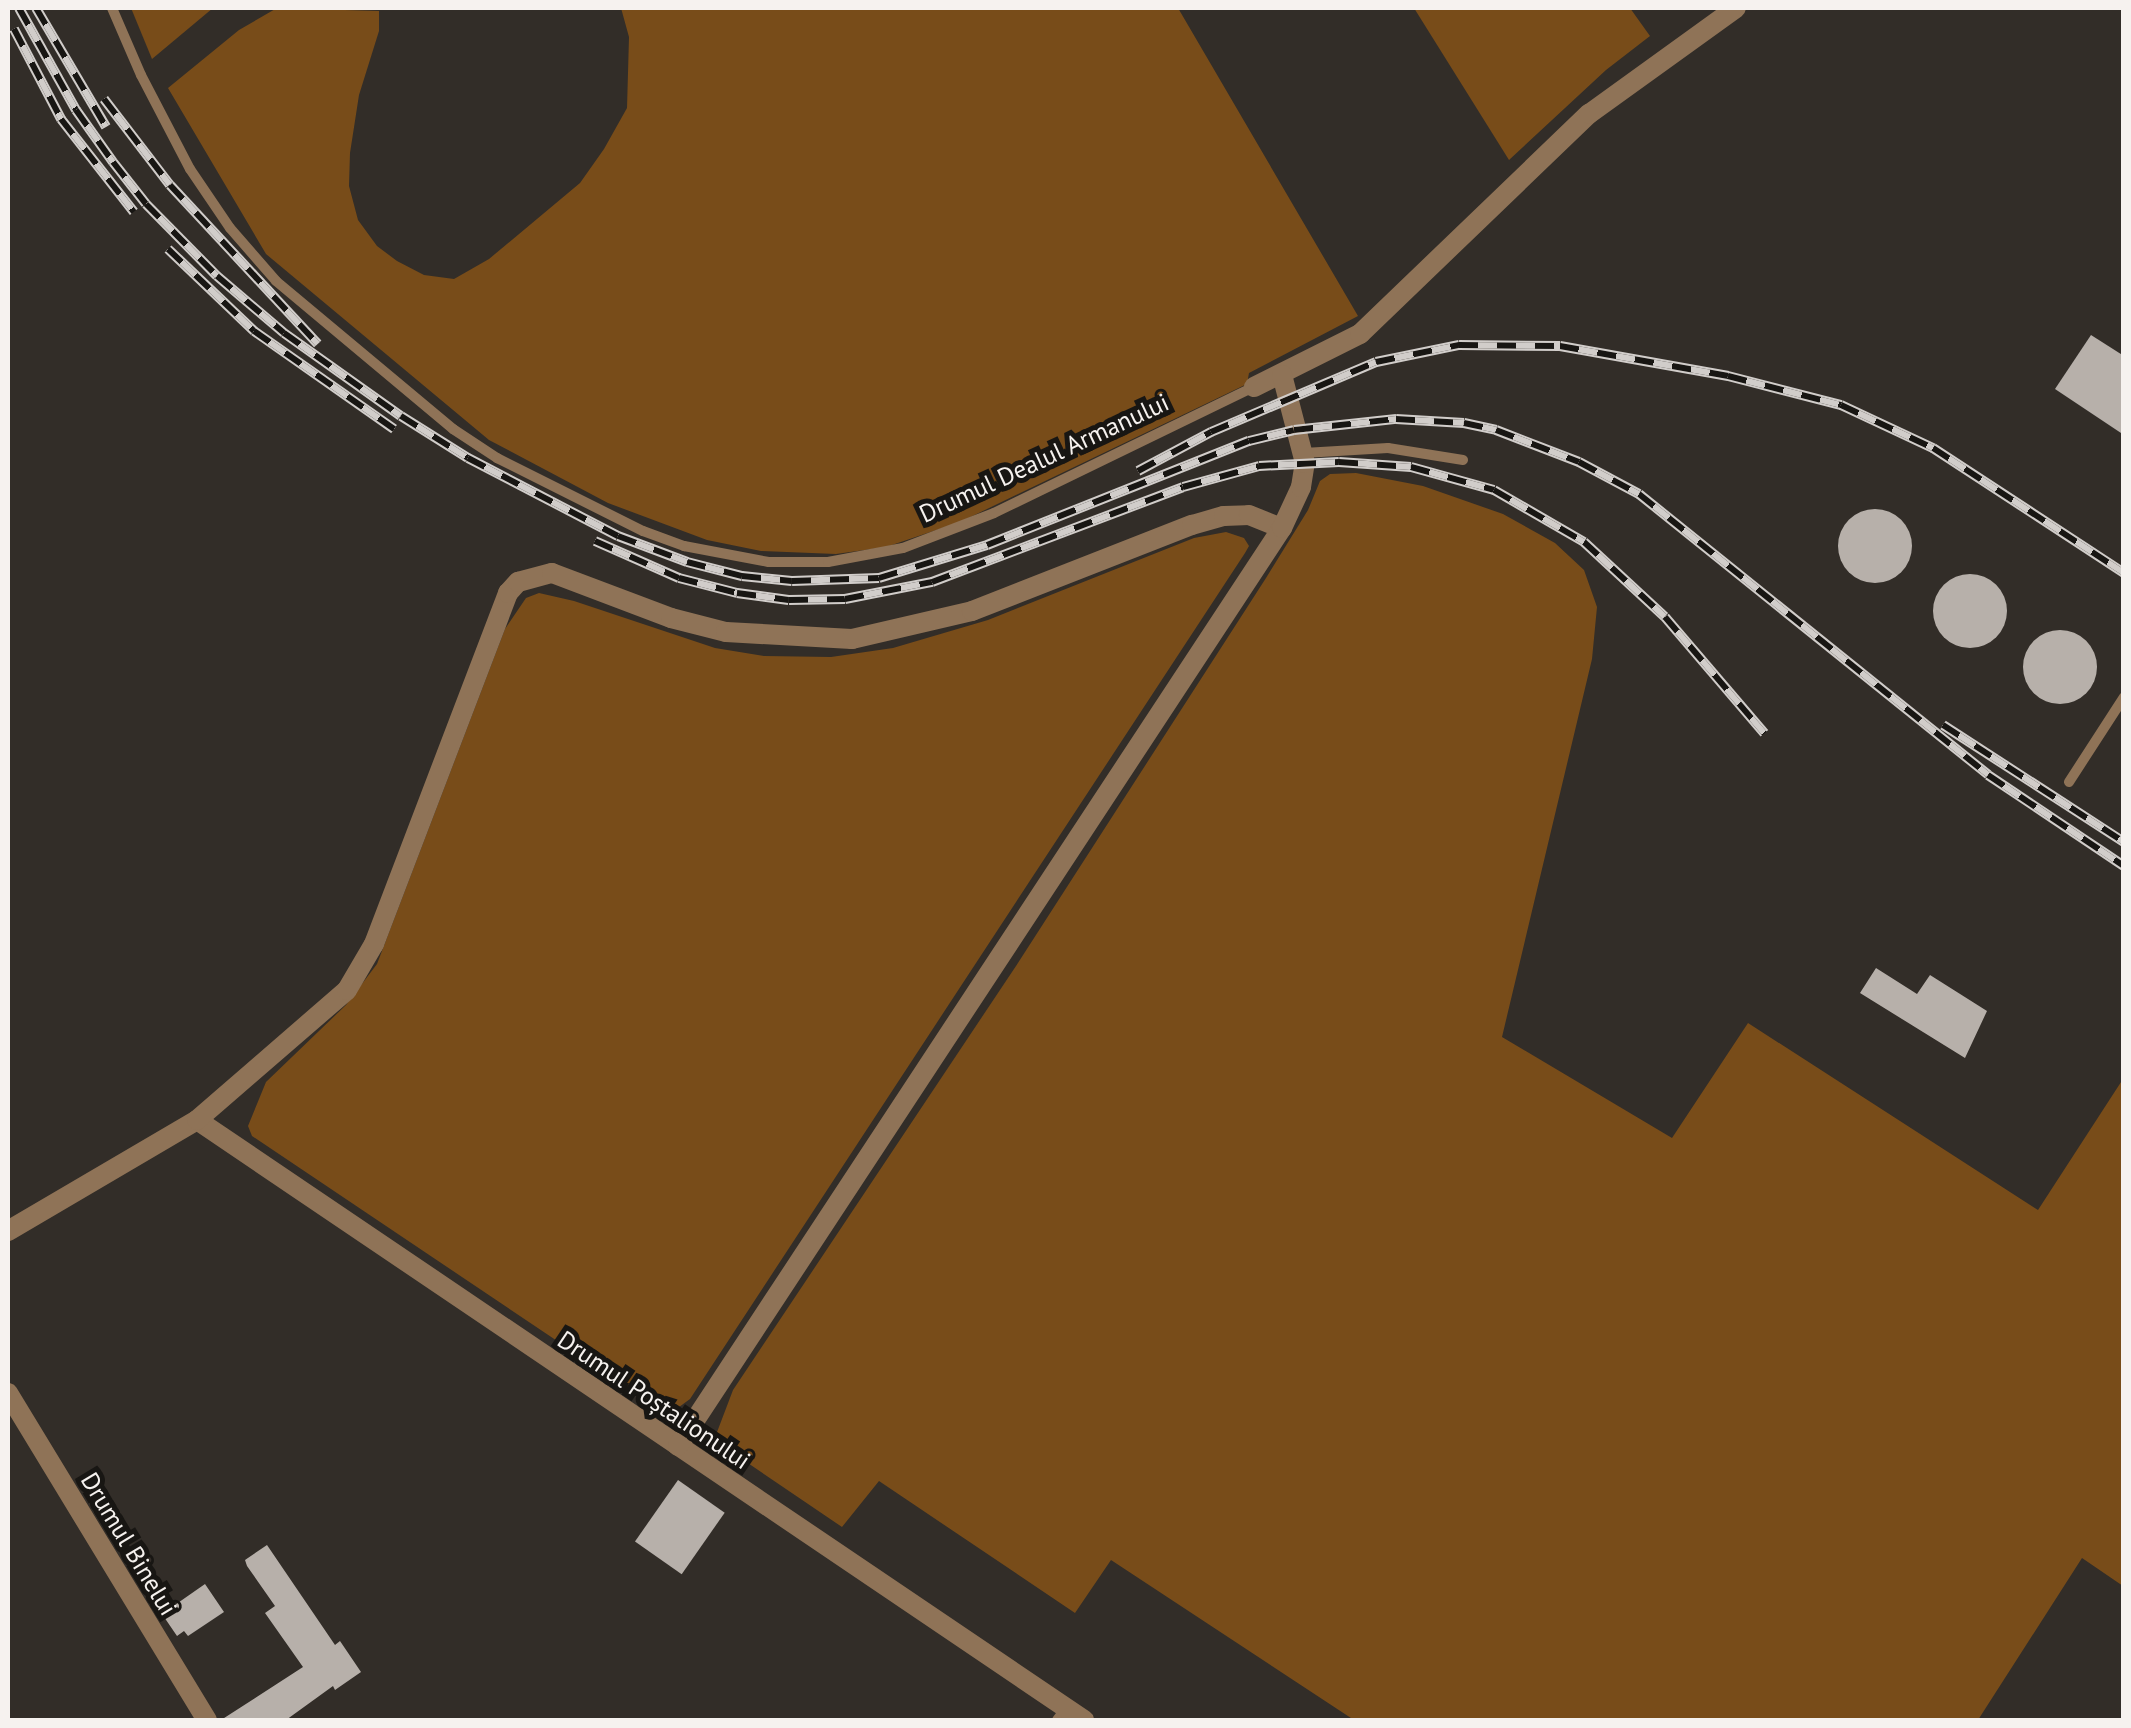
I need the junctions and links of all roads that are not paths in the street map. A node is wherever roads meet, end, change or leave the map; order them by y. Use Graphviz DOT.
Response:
graph roads {
  1 [pos="112,8"];
  2 [pos="1736,8"];
  3 [pos="1282,374"];
  4 [pos="1254,387"];
  5 [pos="1304,453"];
  6 [pos="1463,460"];
  7 [pos="1282,528"];
  8 [pos="2124,696"];
  9 [pos="2069,782"];
  10 [pos="197,1120"];
  11 [pos="8,1232"];
  12 [pos="8,1393"];
  13 [pos="678,1446"];
  14 [pos="1061,1714"];
  15 [pos="208,1720"];
  16 [pos="1084,1720"];
  1 -- 4 [label="lane, Drumul Dealul Armanului"];
  2 -- 3 [label="street, Drumul Dealul Armanului"];
  3 -- 4 [label="street, Drumul Dealul Armanului"];
  3 -- 5 [label="street"];
  5 -- 6 [label="lane"];
  5 -- 7 [label="street"];
  7 -- 10 [label="street"];
  7 -- 13 [label="street"];
  8 -- 9 [label="lane"];
  10 -- 11 [label="street"];
  10 -- 13 [label="street, Drumul Poștalionului"];
  12 -- 15 [label="street, Drumul Binelui"];
  13 -- 14 [label="street, Drumul Poștalionului"];
  14 -- 16 [label="street, Drumul Poștalionului"];
}
